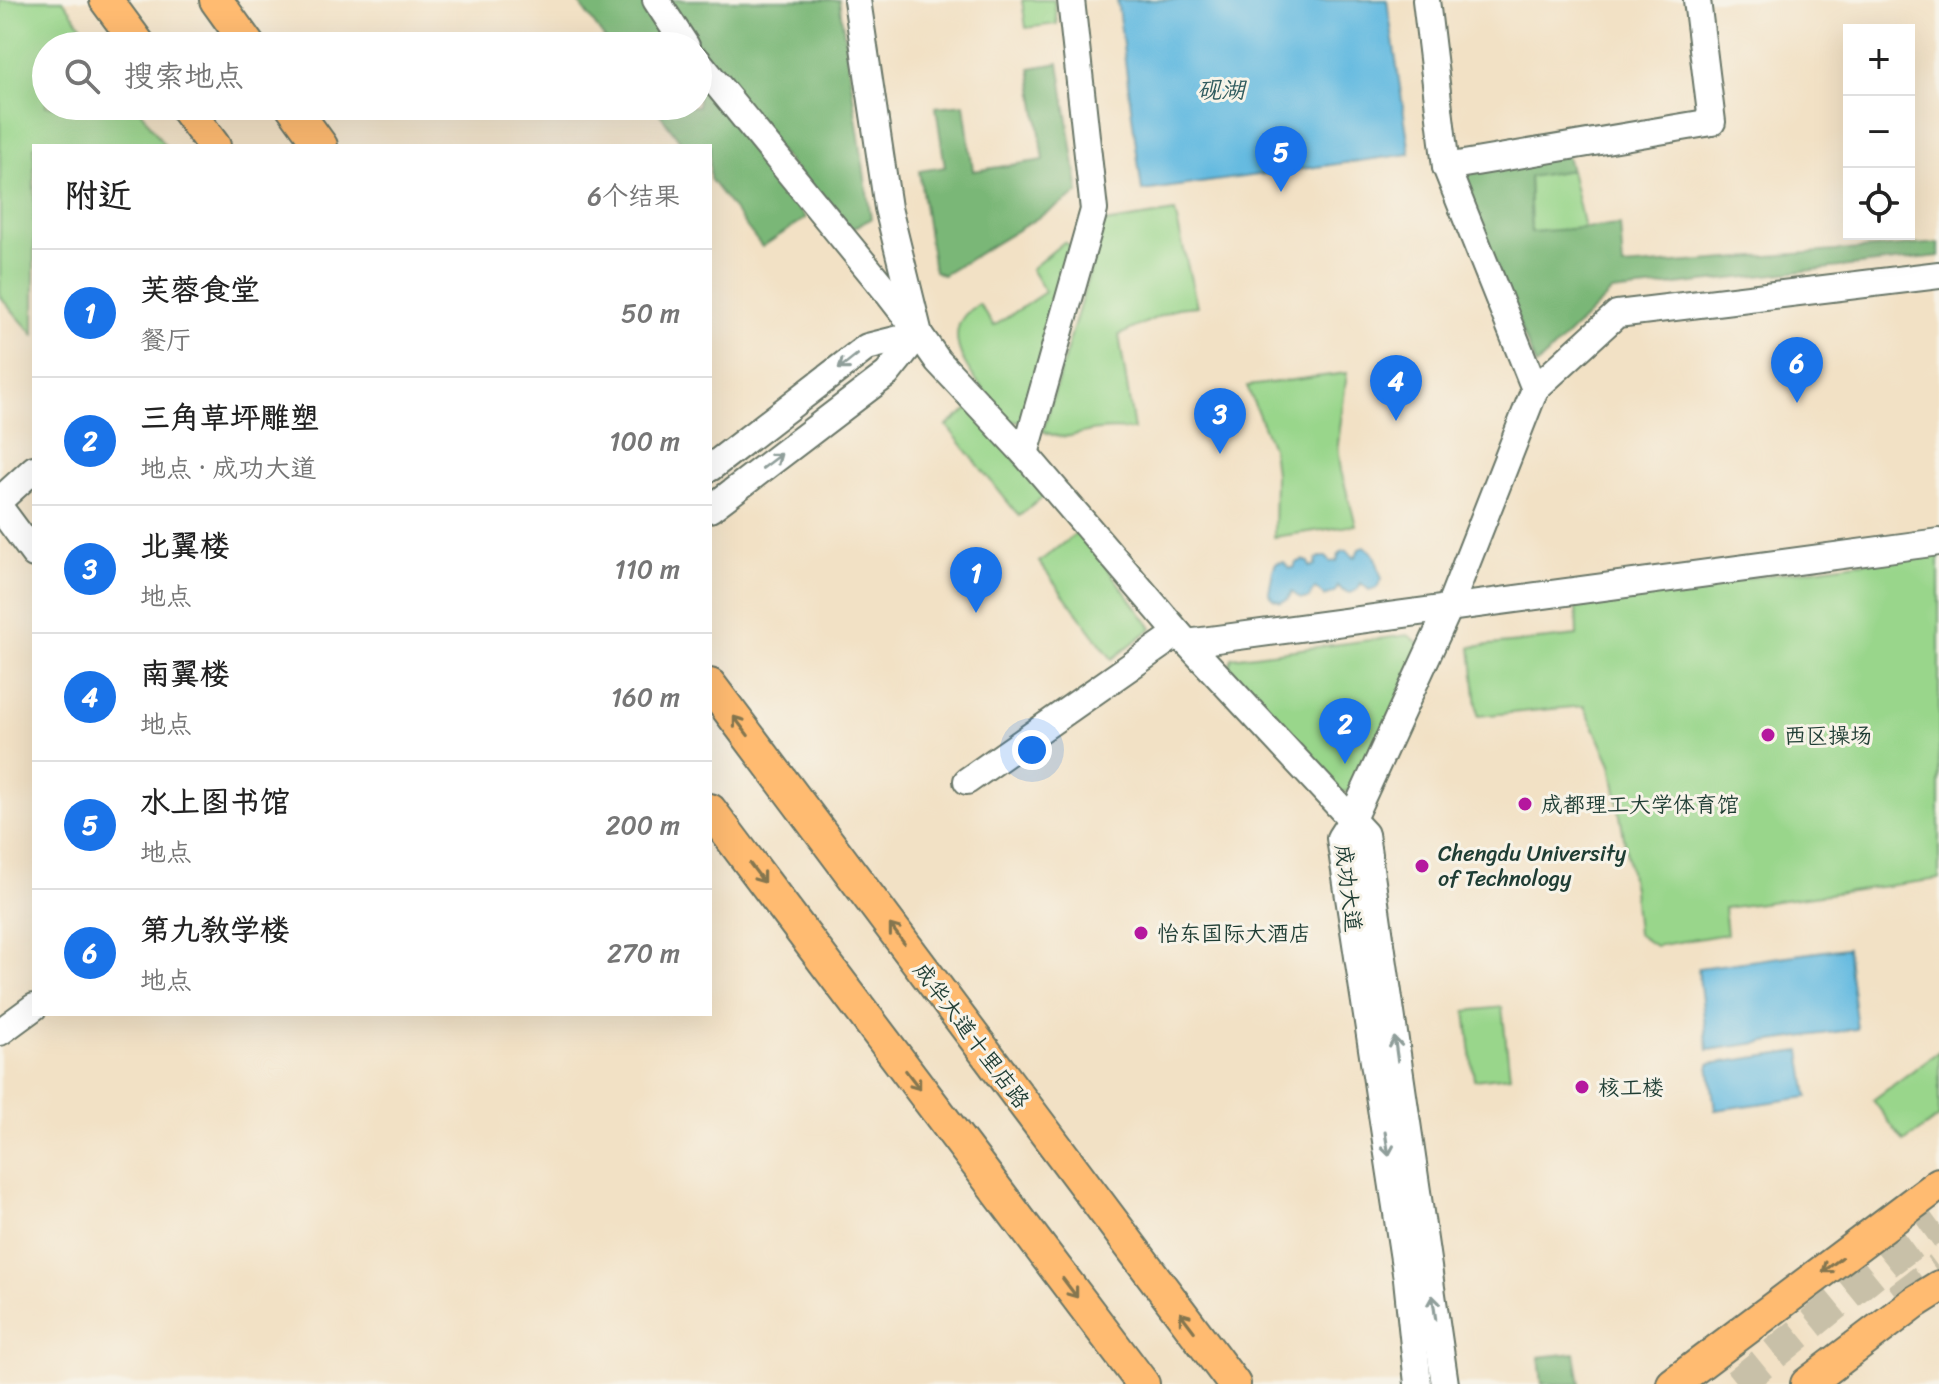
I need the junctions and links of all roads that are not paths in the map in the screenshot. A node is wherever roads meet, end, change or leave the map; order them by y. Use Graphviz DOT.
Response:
graph roads {
  1 [pos="106,0"];
  2 [pos="216,0"];
  3 [pos="656,0"];
  4 [pos="857,0"];
  5 [pos="1071,0"];
  6 [pos="1426,0"];
  7 [pos="1697,0"];
  8 [pos="130,32"];
  9 [pos="239,32"];
  10 [pos="677,32"];
  11 [pos="712,78"];
  12 [pos="194,120"];
  13 [pos="302,120"];
  14 [pos="212,144"];
  15 [pos="320,144"];
  16 [pos="1446,167"];
  17 [pos="1939,275"];
  18 [pos="919,334"];
  19 [pos="1535,389"];
  20 [pos="1025,454"];
  21 [pos="712,466"];
  22 [pos="32,471"];
  23 [pos="0,500"];
  24 [pos="712,507"];
  25 [pos="0,508"];
  26 [pos="1939,542"];
  27 [pos="32,551"];
  28 [pos="1448,610"];
  29 [pos="1182,638"];
  30 [pos="712,688"];
  31 [pos="967,781"];
  32 [pos="712,813"];
  33 [pos="1351,821"];
  34 [pos="32,1008"];
  35 [pos="0,1032"];
  36 [pos="1939,1184"];
  37 [pos="1939,1199"];
  38 [pos="1879,1229"];
  39 [pos="1931,1291"];
  40 [pos="1143,1384"];
  41 [pos="1234,1384"];
  42 [pos="1418,1384"];
  43 [pos="1445,1384"];
  44 [pos="1673,1384"];
  45 [pos="1807,1384"];
  1 -- 8 [label="main road"];
  2 -- 9 [label="main road"];
  3 -- 10 [label="street"];
  4 -- 18 [label="street"];
  5 -- 20 [label="street"];
  6 -- 16 [label="street"];
  7 -- 16 [label="street"];
  11 -- 18 [label="street"];
  12 -- 14 [label="main road"];
  13 -- 15 [label="main road"];
  16 -- 19 [label="street"];
  17 -- 19 [label="street"];
  18 -- 20 [label="street"];
  18 -- 21 [label="street, one-way"];
  24 -- 18 [label="street, one-way"];
  19 -- 28 [label="street"];
  20 -- 29 [label="street"];
  22 -- 23 [label="street"];
  25 -- 27 [label="street"];
  26 -- 28 [label="street"];
  28 -- 29 [label="street"];
  28 -- 33 [label="street"];
  29 -- 31 [label="street"];
  29 -- 33 [label="street"];
  41 -- 30 [label="main road, 成华大道十里店路, one-way"];
  32 -- 40 [label="main road, one-way"];
  33 -- 42 [label="street, 成功大道, one-way"];
  43 -- 33 [label="street, 成功大道, one-way"];
  34 -- 35 [label="street"];
  36 -- 38 [label="main road"];
  37 -- 38 [label="main road"];
  38 -- 44 [label="main road, one-way"];
  39 -- 45 [label="main road"];
}
